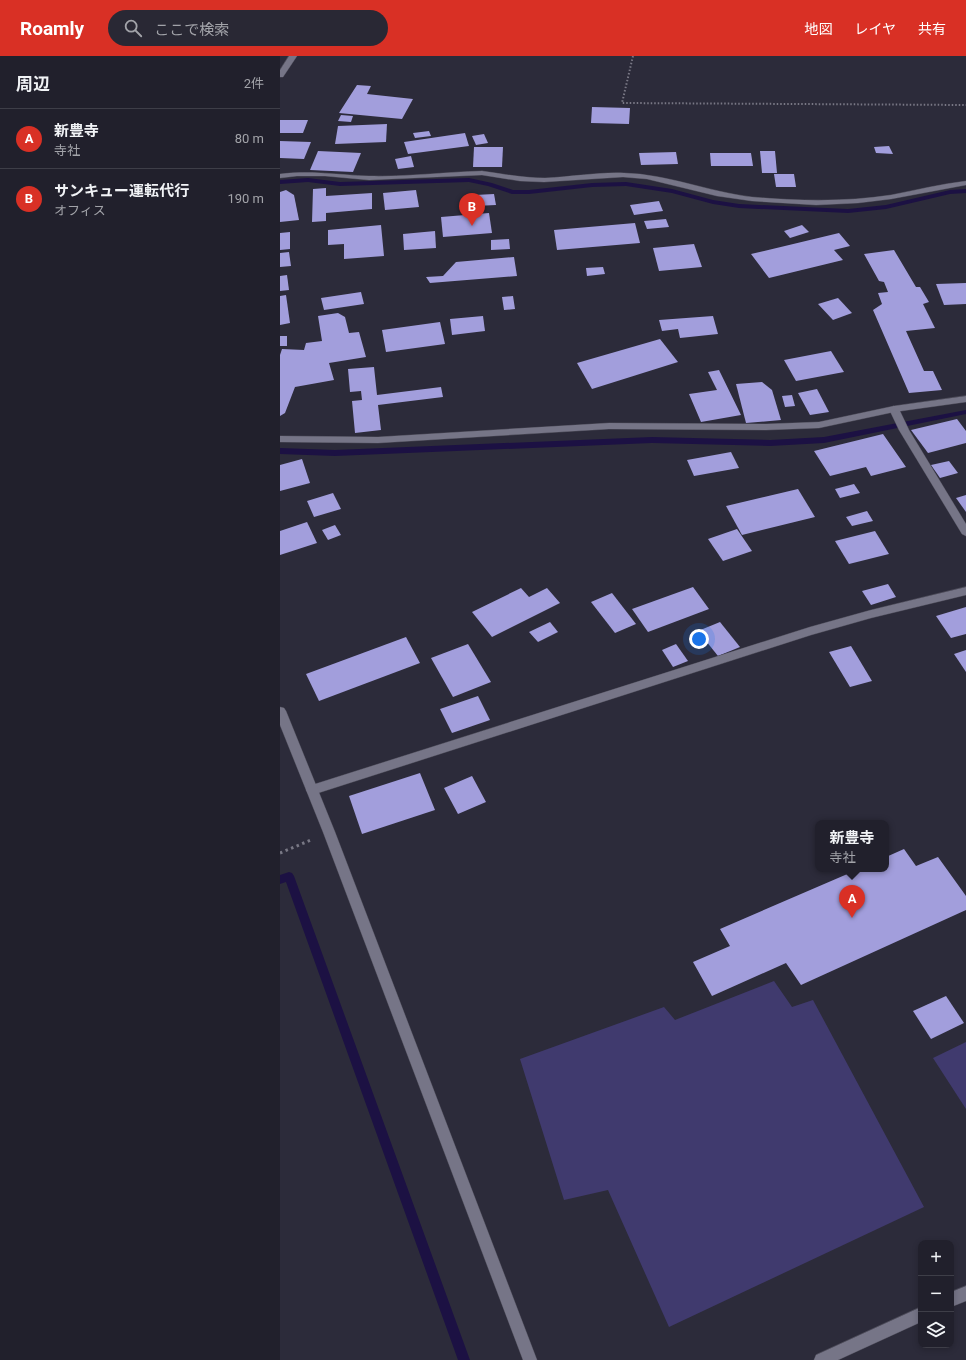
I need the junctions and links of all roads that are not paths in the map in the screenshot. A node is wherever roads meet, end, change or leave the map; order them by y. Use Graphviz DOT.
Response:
graph roads {
  1 [pos="293,56"];
  2 [pos="280,76"];
  3 [pos="280,176"];
  4 [pos="966,183"];
  5 [pos="966,399"];
  6 [pos="896,414"];
  7 [pos="280,439"];
  8 [pos="966,532"];
  9 [pos="966,591"];
  10 [pos="280,711"];
  11 [pos="312,790"];
  12 [pos="966,1293"];
  13 [pos="954,1299"];
  14 [pos="918,1315"];
  15 [pos="530,1360"];
  16 [pos="821,1360"];
  1 -- 2 [label="street"];
  3 -- 4 [label="street"];
  5 -- 6 [label="street"];
  6 -- 7 [label="street"];
  6 -- 8 [label="street"];
  9 -- 11 [label="street"];
  10 -- 11 [label="street"];
  11 -- 15 [label="street"];
  12 -- 13 [label="street"];
  14 -- 16 [label="street"];
}
